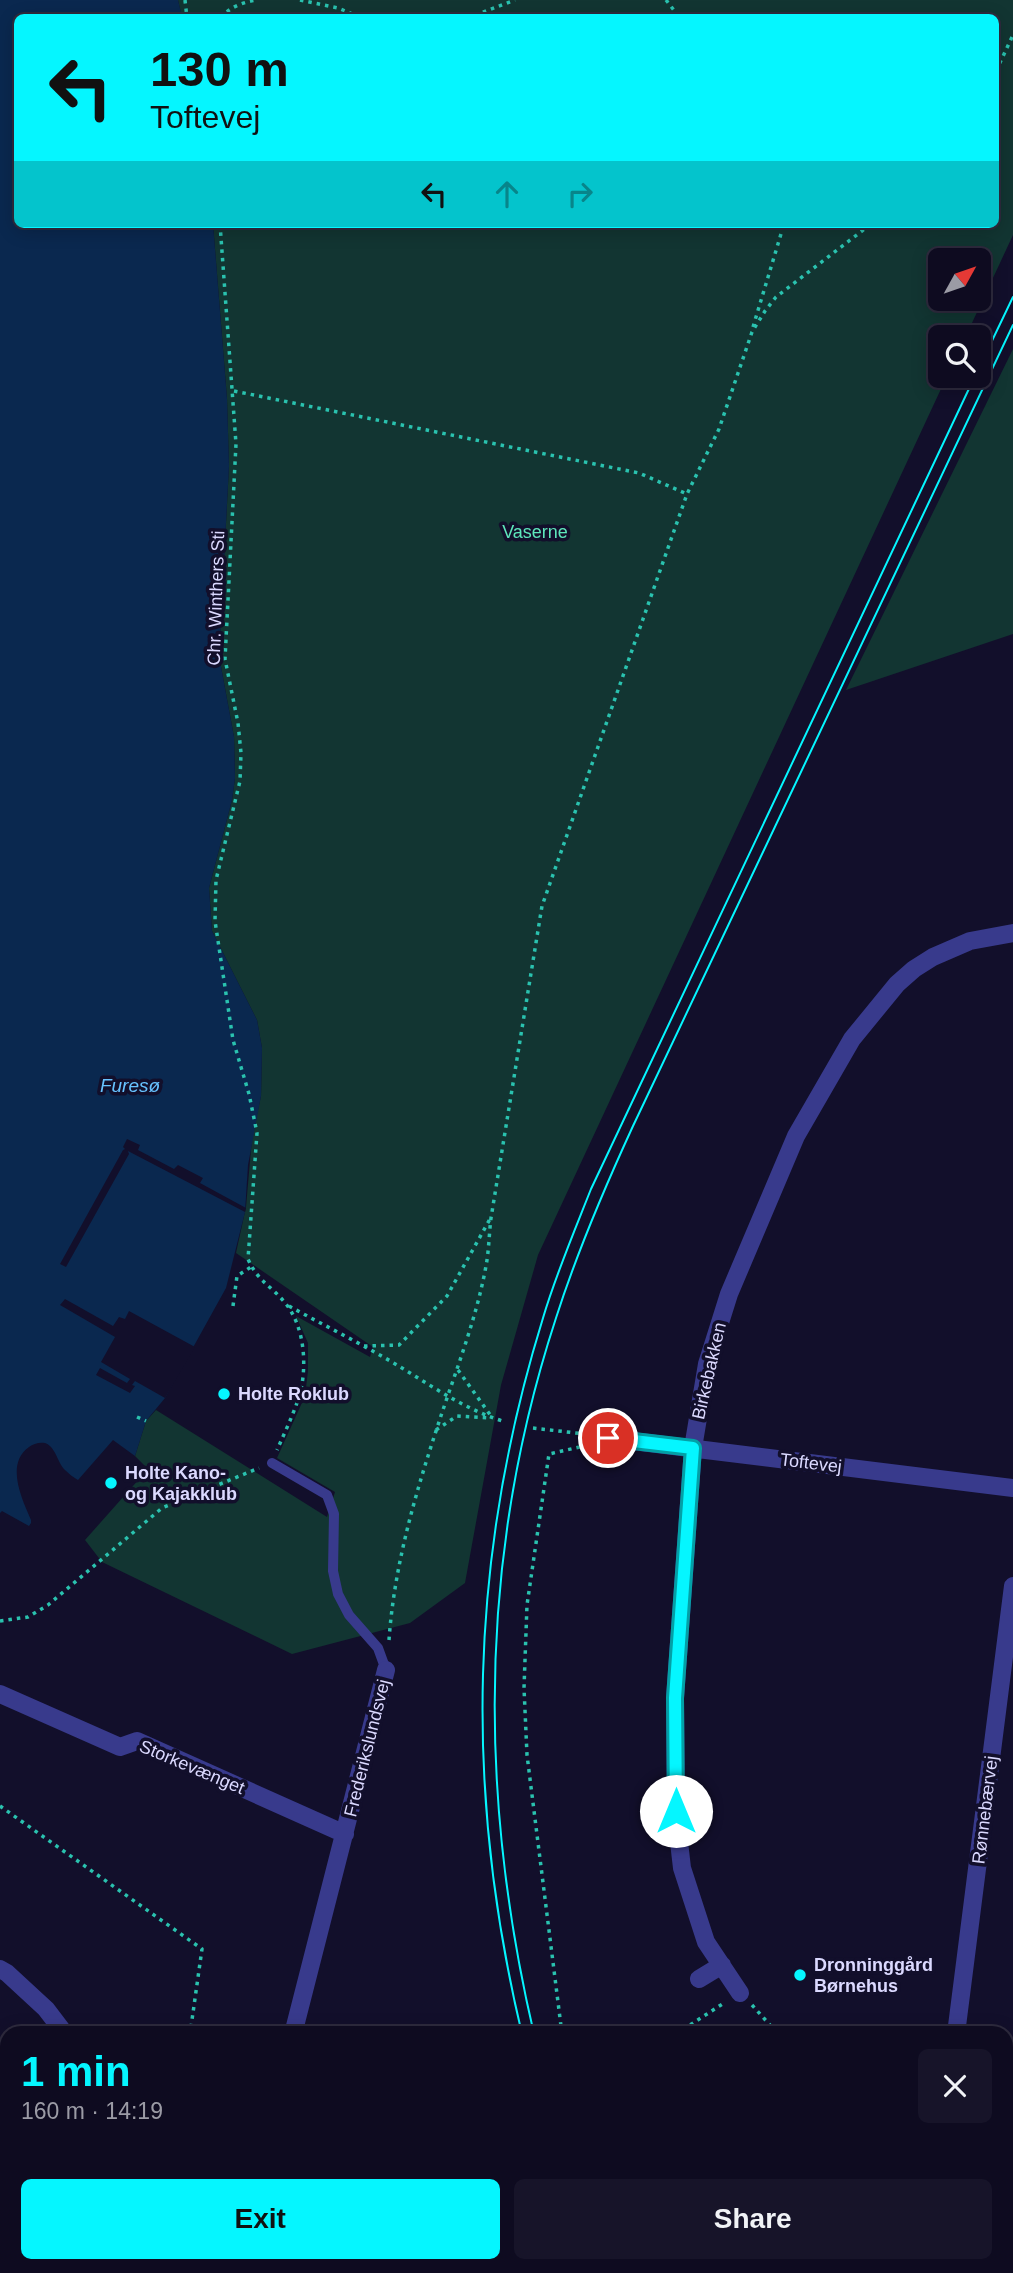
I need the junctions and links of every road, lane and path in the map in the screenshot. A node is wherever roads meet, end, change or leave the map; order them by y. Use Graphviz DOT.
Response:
graph roads {
  1 [pos="256,0"];
  2 [pos="300,0"];
  3 [pos="514,0"];
  4 [pos="666,0"];
  5 [pos="224,14"];
  6 [pos="352,14"];
  7 [pos="477,14"];
  8 [pos="677,14"];
  9 [pos="1013,35"];
  10 [pos="999,65"];
  11 [pos="220,228"];
  12 [pos="782,228"];
  13 [pos="866,228"];
  14 [pos="752,332"];
  15 [pos="234,391"];
  16 [pos="687,494"];
  17 [pos="1013,933"];
  18 [pos="491,1218"];
  19 [pos="251,1267"];
  20 [pos="287,1305"];
  21 [pos="233,1306"];
  22 [pos="361,1346"];
  23 [pos="458,1370"];
  24 [pos="448,1395"];
  25 [pos="137,1417"];
  26 [pos="492,1418"];
  27 [pos="146,1421"];
  28 [pos="506,1422"];
  29 [pos="533,1428"];
  30 [pos="436,1430"];
  31 [pos="604,1437"];
  32 [pos="693,1448"];
  33 [pos="272,1463"];
  34 [pos="1013,1488"];
  35 [pos="1013,1586"];
  36 [pos="0,1621"];
  37 [pos="386,1670"];
  38 [pos="0,1694"];
  39 [pos="0,1806"];
  40 [pos="345,1834"];
  41 [pos="722,1965"];
  42 [pos="0,1969"];
  43 [pos="699,1979"];
  44 [pos="740,1993"];
  45 [pos="59,2026"];
  46 [pos="191,2026"];
  47 [pos="295,2026"];
  48 [pos="561,2026"];
  49 [pos="688,2026"];
  50 [pos="771,2026"];
  51 [pos="957,2026"];
  52 [pos="940,2273"];
  53 [pos="951,2273"];
  1 -- 5 [label="path"];
  2 -- 6 [label="path"];
  3 -- 7 [label="path"];
  4 -- 8 [label="path"];
  9 -- 10 [label="path"];
  11 -- 15 [label="path, Chr. Winthers Sti"];
  12 -- 14 [label="path"];
  13 -- 14 [label="path"];
  14 -- 16 [label="path"];
  15 -- 16 [label="path"];
  15 -- 19 [label="path, Chr. Winthers Sti"];
  16 -- 18 [label="path"];
  17 -- 32 [label="street, Birkebakken"];
  18 -- 22 [label="path"];
  18 -- 23 [label="path"];
  19 -- 20 [label="path"];
  19 -- 21 [label="path"];
  20 -- 22 [label="path"];
  20 -- 33 [label="path"];
  22 -- 24 [label="path"];
  23 -- 24 [label="path"];
  23 -- 26 [label="path"];
  24 -- 26 [label="path"];
  24 -- 30 [label="path"];
  25 -- 27 [label="path"];
  26 -- 28 [label="path"];
  26 -- 30 [label="path"];
  29 -- 31 [label="path"];
  30 -- 37 [label="path"];
  31 -- 32 [label="street, Toftevej"];
  31 -- 48 [label="path"];
  32 -- 34 [label="street, Toftevej"];
  32 -- 41 [label="street, Birkebakken"];
  33 -- 36 [label="path"];
  33 -- 37 [label="lane, Frederikslundsvej"];
  35 -- 51 [label="street, Rønnebærvej"];
  37 -- 40 [label="street, Frederikslundsvej"];
  38 -- 40 [label="street, Storkevænget"];
  39 -- 46 [label="path"];
  40 -- 47 [label="street, Frederikslundsvej"];
  41 -- 43 [label="street"];
  41 -- 44 [label="street, Birkebakken"];
  42 -- 45 [label="street"];
  44 -- 49 [label="path"];
  44 -- 50 [label="path"];
  52 -- 53 [label="path"];
}
